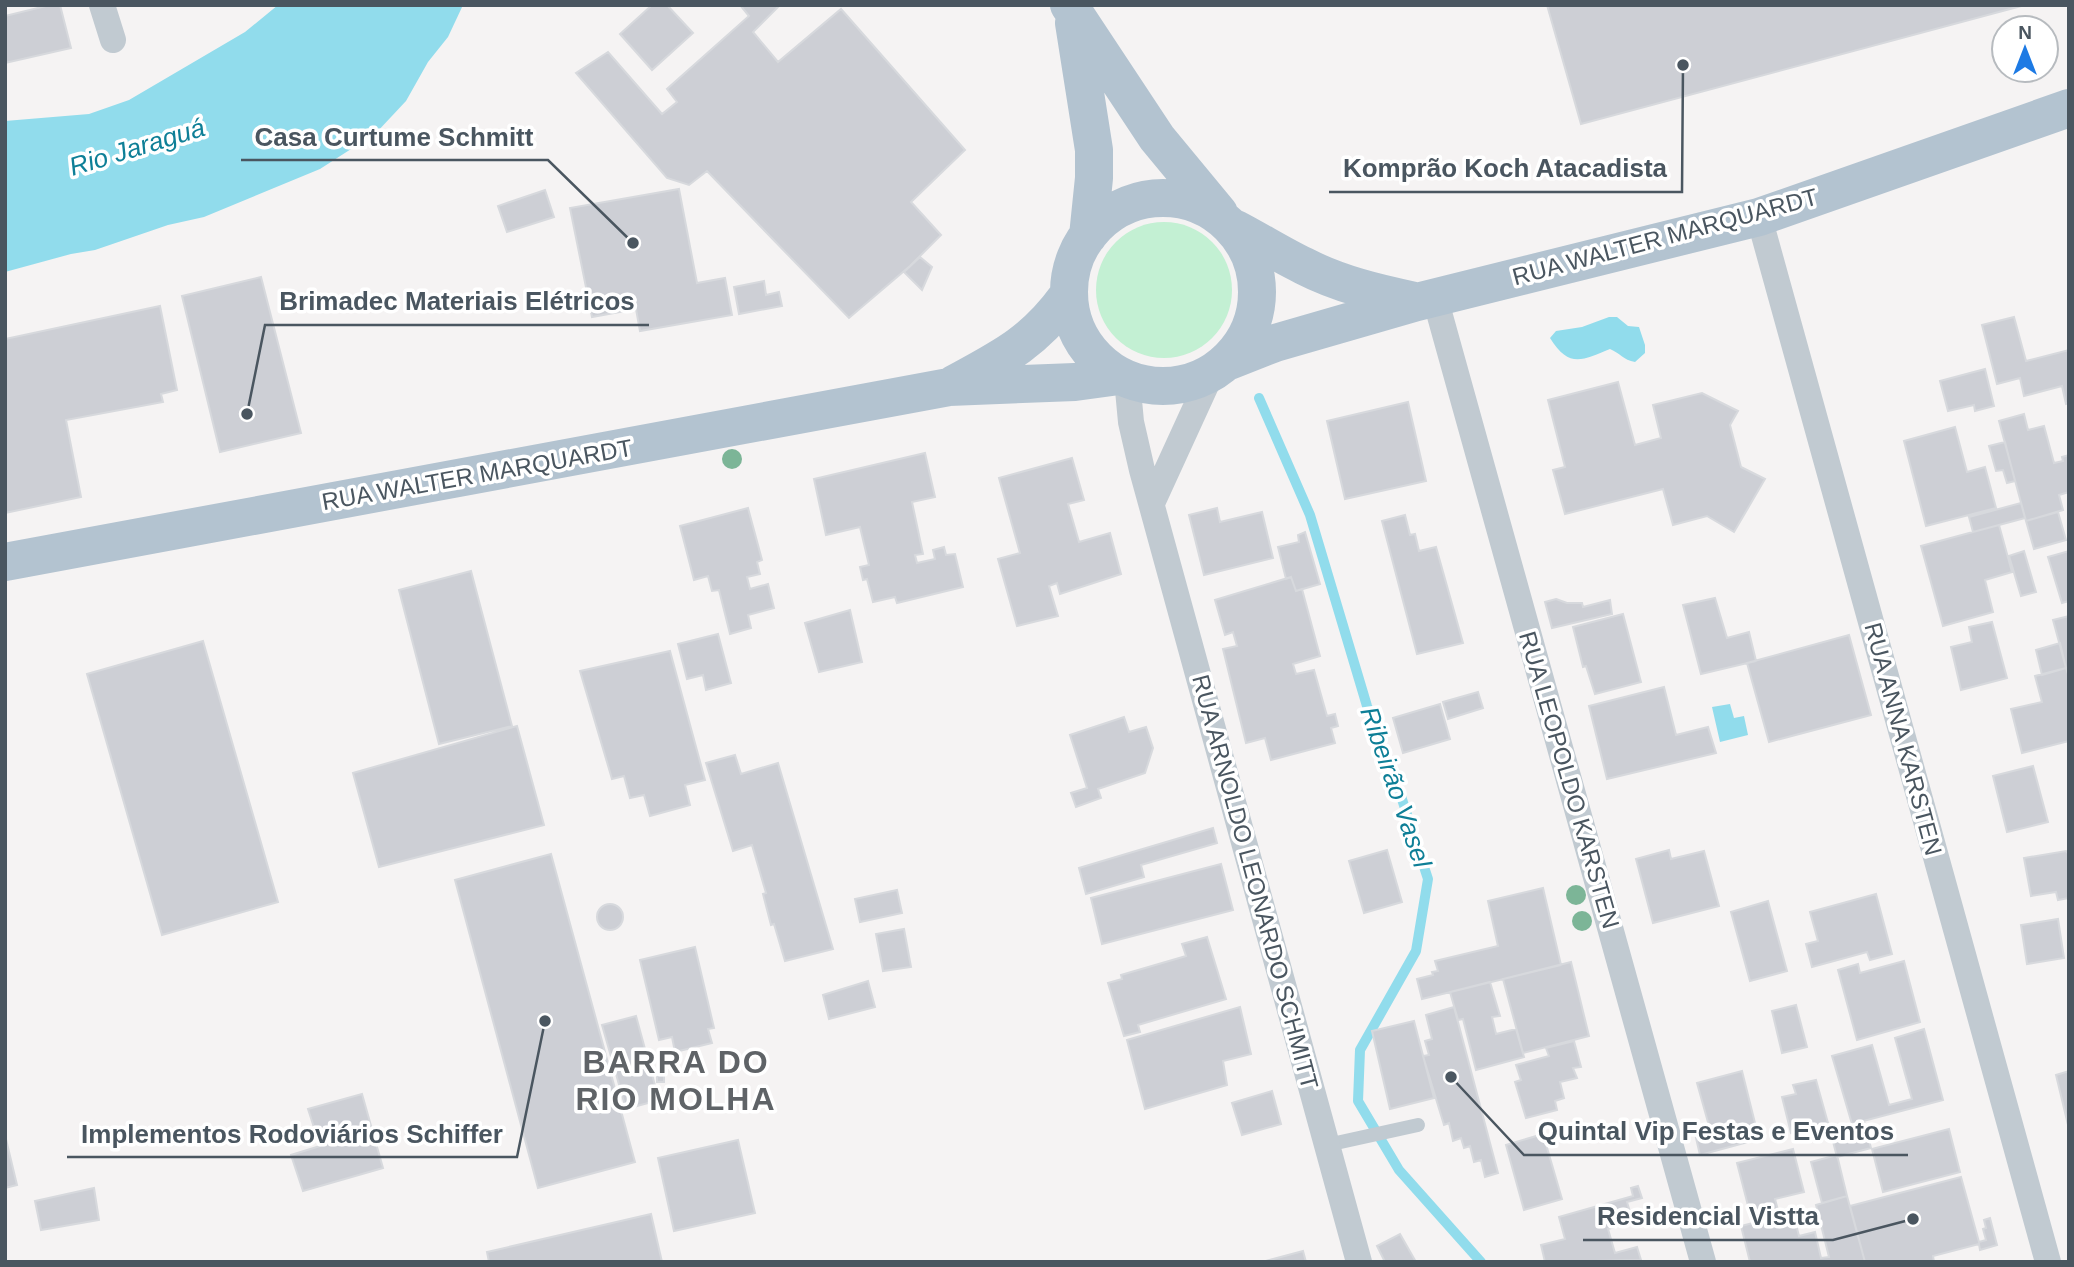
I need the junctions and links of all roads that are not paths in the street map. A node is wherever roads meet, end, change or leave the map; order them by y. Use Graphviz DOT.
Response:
graph roads {
  1 [pos="102,5"];
  2 [pos="1071,9"];
  3 [pos="113,40"];
  4 [pos="2069,107"];
  5 [pos="1759,217"];
  6 [pos="1228,221"];
  7 [pos="1088,236"];
  8 [pos="1066,298"];
  9 [pos="1426,300"];
  10 [pos="1220,366"];
  11 [pos="1123,378"];
  12 [pos="949,387"];
  13 [pos="1152,503"];
  14 [pos="5,562"];
  15 [pos="1418,1125"];
  16 [pos="1327,1145"];
  17 [pos="1359,1262"];
  18 [pos="1703,1262"];
  19 [pos="2048,1262"];
  1 -- 3 [label="street"];
  2 -- 6 [label="main road"];
  2 -- 7 [label="main road"];
  4 -- 5 [label="main road, RUA WALTER MARQUARDT"];
  5 -- 9 [label="main road, RUA WALTER MARQUARDT"];
  5 -- 19 [label="street, RUA ANNA KARSTEN"];
  6 -- 7 [label="main road"];
  6 -- 9 [label="main road, RUA WALTER MARQUARDT"];
  6 -- 10 [label="main road"];
  7 -- 8 [label="main road"];
  8 -- 11 [label="main road"];
  8 -- 12 [label="main road, RUA WALTER MARQUARDT"];
  9 -- 10 [label="main road, RUA WALTER MARQUARDT"];
  9 -- 18 [label="street, RUA LEOPOLDO KARSTEN"];
  10 -- 11 [label="main road"];
  10 -- 13 [label="street"];
  11 -- 12 [label="main road, RUA WALTER MARQUARDT"];
  11 -- 13 [label="street, RUA ARNOLDO LEONARDO SCHMITT"];
  12 -- 14 [label="main road, RUA WALTER MARQUARDT"];
  13 -- 16 [label="street, RUA ARNOLDO LEONARDO SCHMITT"];
  15 -- 16 [label="lane"];
  16 -- 17 [label="street, RUA ARNOLDO LEONARDO SCHMITT"];
}
